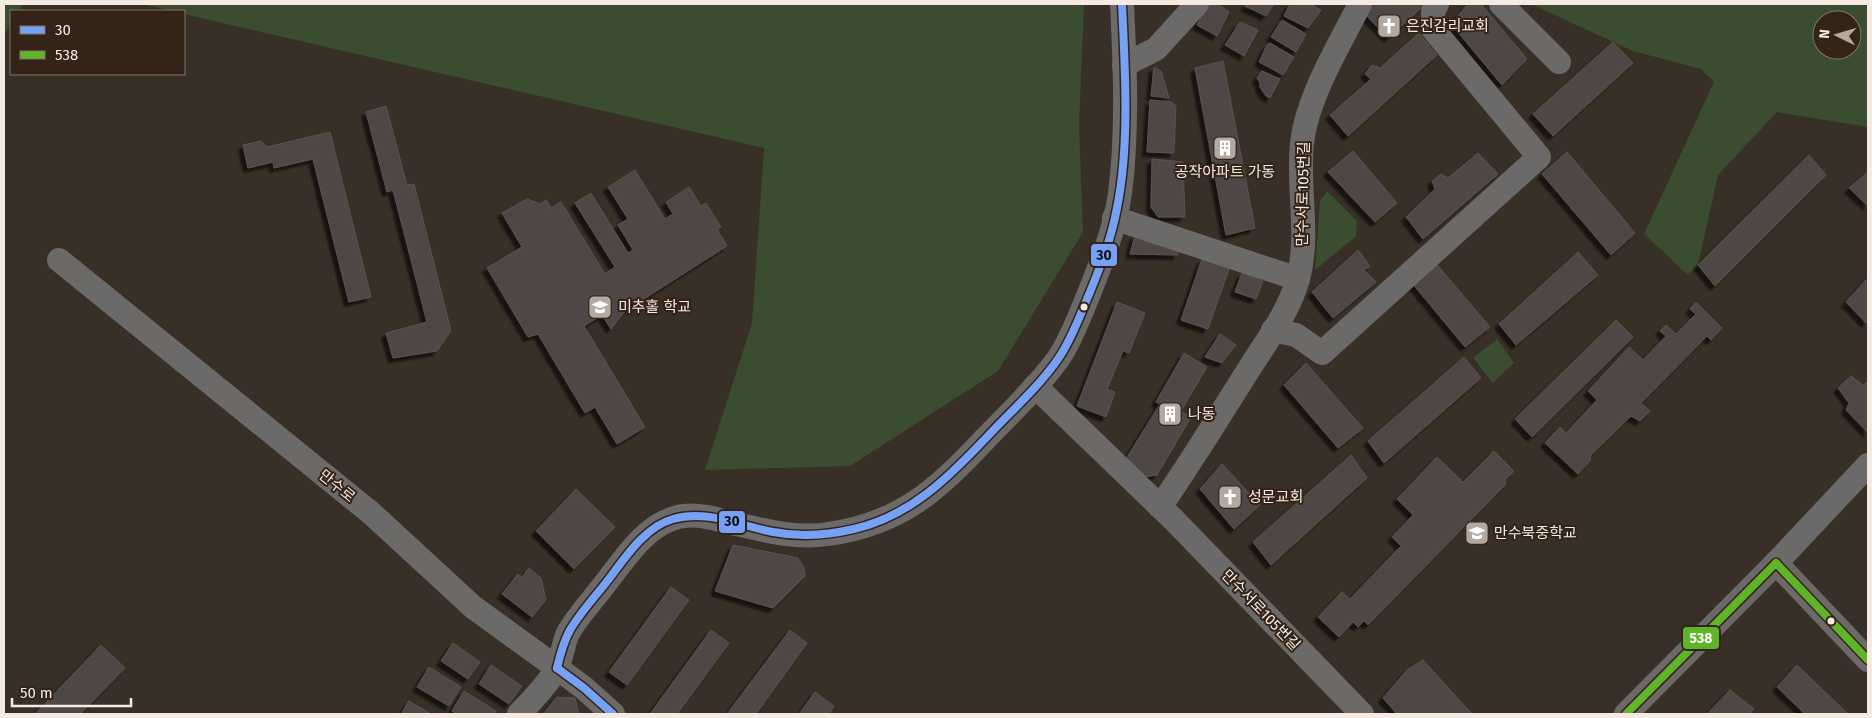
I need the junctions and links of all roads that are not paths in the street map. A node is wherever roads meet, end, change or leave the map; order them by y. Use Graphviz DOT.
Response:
graph roads {
  1 [pos="1122,4"];
  2 [pos="1197,4"];
  3 [pos="1360,4"];
  4 [pos="1437,4"];
  5 [pos="1501,4"];
  6 [pos="1560,62"];
  7 [pos="1124,65"];
  8 [pos="1114,218"];
  9 [pos="59,260"];
  10 [pos="1298,279"];
  11 [pos="1273,330"];
  12 [pos="1036,386"];
  13 [pos="1868,466"];
  14 [pos="1160,506"];
  15 [pos="1776,563"];
  16 [pos="1868,660"];
  17 [pos="557,668"];
  18 [pos="519,714"];
  19 [pos="613,714"];
  20 [pos="1362,714"];
  21 [pos="1626,714"];
  1 -- 7 [label="street"];
  2 -- 7 [label="street"];
  3 -- 10 [label="street, 만수서로105번길"];
  4 -- 11 [label="street"];
  5 -- 6 [label="street"];
  7 -- 8 [label="street"];
  8 -- 10 [label="street"];
  8 -- 12 [label="street"];
  9 -- 17 [label="street, 만수로"];
  10 -- 11 [label="street, 만수서로105번길"];
  11 -- 14 [label="street, 만수서로105번길"];
  12 -- 14 [label="street, 만수서로105번길"];
  12 -- 17 [label="street"];
  13 -- 15 [label="street"];
  14 -- 20 [label="street, 만수서로105번길"];
  15 -- 16 [label="street"];
  15 -- 21 [label="street"];
  17 -- 18 [label="street"];
  17 -- 19 [label="street, 만수로"];
}
